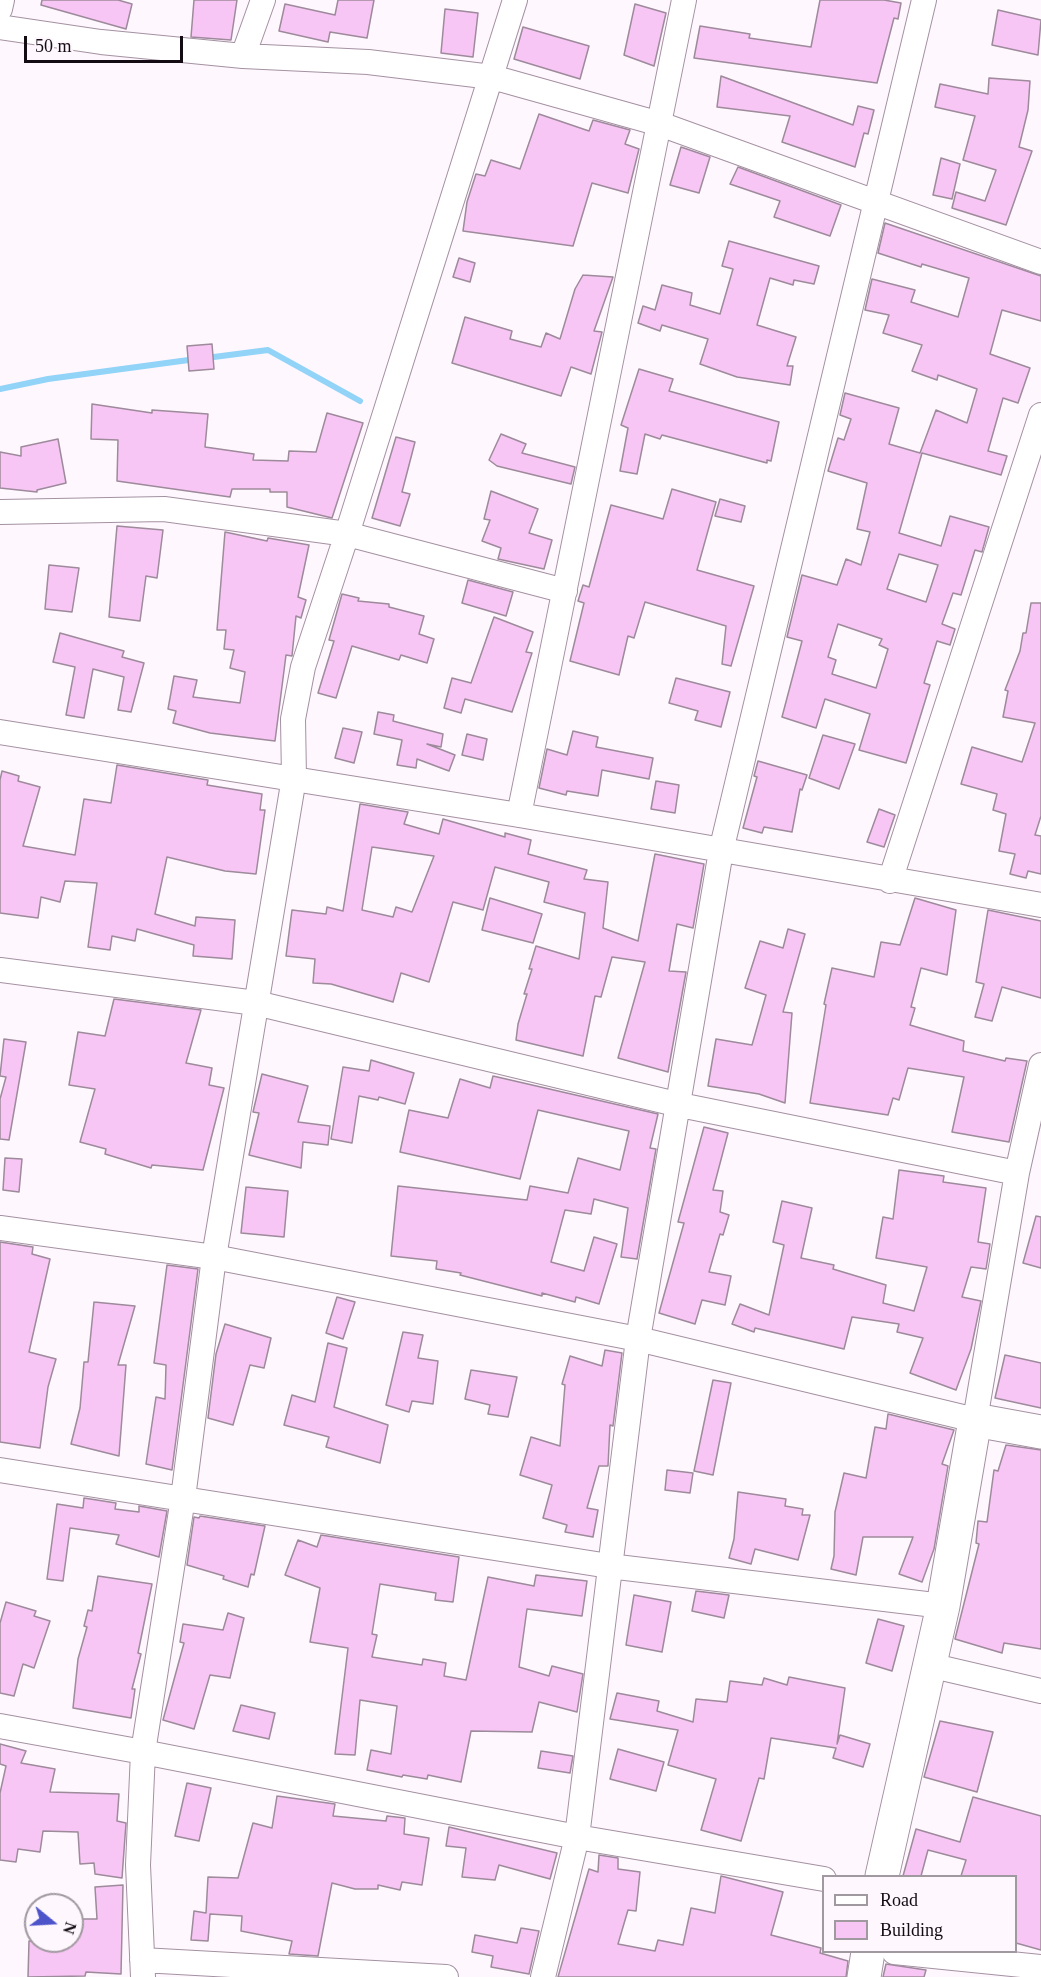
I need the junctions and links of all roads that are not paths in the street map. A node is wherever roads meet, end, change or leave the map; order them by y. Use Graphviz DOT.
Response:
graph roads {
  1 [pos="2,0"];
  2 [pos="263,0"];
  3 [pos="515,0"];
  4 [pos="684,0"];
  5 [pos="924,0"];
  6 [pos="0,9"];
  7 [pos="0,27"];
  8 [pos="243,56"];
  9 [pos="492,77"];
  10 [pos="660,124"];
  11 [pos="875,204"];
  12 [pos="1041,262"];
  13 [pos="1041,415"];
  14 [pos="0,512"];
  15 [pos="347,534"];
  16 [pos="565,591"];
  17 [pos="0,732"];
  18 [pos="294,778"];
  19 [pos="519,815"];
  20 [pos="721,851"];
  21 [pos="890,881"];
  22 [pos="1041,905"];
  23 [pos="0,970"];
  24 [pos="256,1003"];
  25 [pos="1041,1065"];
  26 [pos="680,1105"];
  27 [pos="1017,1173"];
  28 [pos="0,1228"];
  29 [pos="214,1257"];
  30 [pos="638,1339"];
  31 [pos="975,1420"];
  32 [pos="1041,1432"];
  33 [pos="0,1470"];
  34 [pos="183,1498"];
  35 [pos="609,1566"];
  36 [pos="943,1606"];
  37 [pos="929,1665"];
  38 [pos="1041,1691"];
  39 [pos="0,1726"];
  40 [pos="143,1752"];
  41 [pos="577,1837"];
  42 [pos="882,1875"];
  43 [pos="822,1879"];
  44 [pos="868,1953"];
  45 [pos="904,1953"];
  46 [pos="1041,1967"];
  47 [pos="143,1968"];
  48 [pos="446,1977"];
  49 [pos="543,1977"];
  50 [pos="864,1977"];
  1 -- 6 [label="street"];
  2 -- 8 [label="street"];
  3 -- 9 [label="street"];
  4 -- 10 [label="street"];
  5 -- 11 [label="street"];
  7 -- 8 [label="street"];
  8 -- 9 [label="street"];
  9 -- 10 [label="street"];
  9 -- 15 [label="street"];
  10 -- 11 [label="street"];
  10 -- 16 [label="street"];
  11 -- 12 [label="street"];
  11 -- 20 [label="street"];
  13 -- 21 [label="street"];
  14 -- 15 [label="street"];
  15 -- 16 [label="street"];
  15 -- 18 [label="street"];
  16 -- 19 [label="street"];
  17 -- 18 [label="street"];
  18 -- 19 [label="street"];
  18 -- 24 [label="street"];
  19 -- 20 [label="street"];
  20 -- 21 [label="street"];
  20 -- 26 [label="street"];
  21 -- 22 [label="street"];
  23 -- 24 [label="street"];
  24 -- 26 [label="street"];
  24 -- 29 [label="street"];
  25 -- 27 [label="street"];
  26 -- 27 [label="street"];
  26 -- 30 [label="street"];
  27 -- 31 [label="street"];
  28 -- 29 [label="street"];
  29 -- 30 [label="street"];
  29 -- 34 [label="street"];
  30 -- 31 [label="street"];
  30 -- 35 [label="street"];
  31 -- 32 [label="street"];
  31 -- 36 [label="street"];
  33 -- 34 [label="street"];
  34 -- 35 [label="street"];
  34 -- 40 [label="street"];
  35 -- 36 [label="street"];
  35 -- 41 [label="street"];
  36 -- 37 [label="street"];
  37 -- 38 [label="street"];
  37 -- 42 [label="street"];
  39 -- 40 [label="street"];
  40 -- 41 [label="street"];
  40 -- 47 [label="street"];
  41 -- 43 [label="street"];
  41 -- 49 [label="street"];
  44 -- 50 [label="street"];
  45 -- 46 [label="street"];
  47 -- 48 [label="street"];
}
